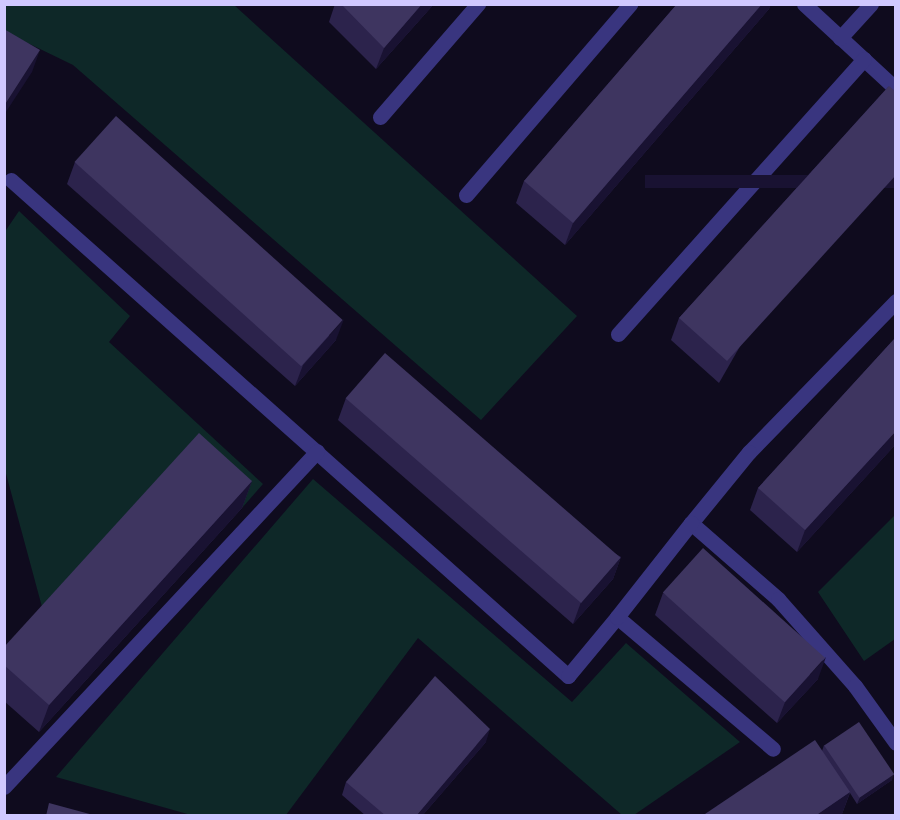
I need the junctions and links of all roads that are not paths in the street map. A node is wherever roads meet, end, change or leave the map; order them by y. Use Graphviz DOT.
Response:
graph roads {
  1 [pos="478,4"];
  2 [pos="630,4"];
  3 [pos="804,4"];
  4 [pos="871,4"];
  5 [pos="840,38"];
  6 [pos="864,59"];
  7 [pos="896,89"];
  8 [pos="380,117"];
  9 [pos="10,180"];
  10 [pos="466,195"];
  11 [pos="896,301"];
  12 [pos="618,334"];
  13 [pos="317,451"];
  14 [pos="691,523"];
  15 [pos="617,617"];
  16 [pos="896,743"];
  17 [pos="773,749"];
  18 [pos="4,787"];
  1 -- 8 [label="lane"];
  2 -- 10 [label="lane"];
  3 -- 5 [label="lane"];
  4 -- 5 [label="lane"];
  5 -- 6 [label="lane"];
  6 -- 7 [label="lane"];
  6 -- 12 [label="lane"];
  9 -- 13 [label="lane"];
  11 -- 14 [label="lane"];
  13 -- 15 [label="lane"];
  13 -- 18 [label="lane"];
  14 -- 15 [label="lane"];
  14 -- 16 [label="lane"];
  15 -- 17 [label="lane"];
}
